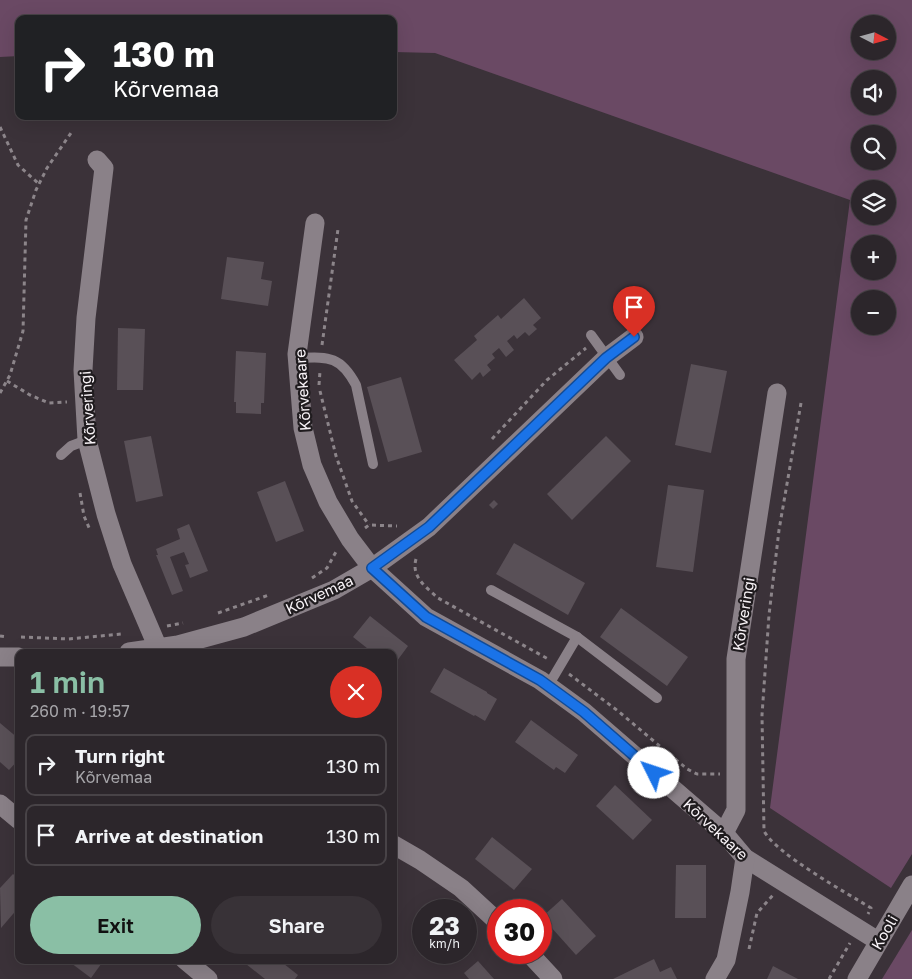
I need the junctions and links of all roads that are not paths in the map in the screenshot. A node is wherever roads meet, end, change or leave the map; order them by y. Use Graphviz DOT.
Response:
graph roads {
  1 [pos="97,160"];
  2 [pos="315,223"];
  3 [pos="634,337"];
  4 [pos="592,338"];
  5 [pos="297,358"];
  6 [pos="606,358"];
  7 [pos="620,375"];
  8 [pos="777,393"];
  9 [pos="87,440"];
  10 [pos="61,455"];
  11 [pos="373,464"];
  12 [pos="372,568"];
  13 [pos="491,590"];
  14 [pos="576,637"];
  15 [pos="158,648"];
  16 [pos="151,649"];
  17 [pos="179,649"];
  18 [pos="0,657"];
  19 [pos="15,657"];
  20 [pos="548,686"];
  21 [pos="657,698"];
  22 [pos="0,804"];
  23 [pos="15,817"];
  24 [pos="724,834"];
  25 [pos="397,847"];
  26 [pos="745,858"];
  27 [pos="912,886"];
  28 [pos="906,907"];
  29 [pos="487,912"];
  30 [pos="878,941"];
  31 [pos="190,964"];
  32 [pos="539,964"];
  33 [pos="208,979"];
  34 [pos="553,979"];
  35 [pos="715,979"];
  36 [pos="857,979"];
  1 -- 9 [label="street, Kõrveringi"];
  2 -- 5 [label="street, Kõrvekaare"];
  3 -- 6 [label="street, Kõrvemaa"];
  4 -- 6 [label="lane"];
  5 -- 11 [label="lane"];
  5 -- 12 [label="street, Kõrvekaare"];
  6 -- 7 [label="lane"];
  6 -- 12 [label="street, Kõrvemaa"];
  8 -- 24 [label="street, Kõrveringi"];
  9 -- 10 [label="lane"];
  9 -- 15 [label="street, Kõrveringi"];
  12 -- 17 [label="street, Kõrvemaa"];
  12 -- 20 [label="street, Kõrvekaare"];
  13 -- 14 [label="lane"];
  14 -- 20 [label="lane"];
  14 -- 21 [label="lane"];
  15 -- 16 [label="street, Kõrvemaa"];
  15 -- 17 [label="street, Kõrvemaa"];
  18 -- 19 [label="street"];
  20 -- 24 [label="street, Kõrvekaare"];
  22 -- 23 [label="street"];
  24 -- 26 [label="street, Kõrvekaare"];
  25 -- 29 [label="street"];
  26 -- 30 [label="street, Kõrvekaare"];
  26 -- 35 [label="street"];
  27 -- 28 [label="street, Kooli"];
  28 -- 30 [label="street, Kooli"];
  30 -- 36 [label="street, Kooli"];
  31 -- 33 [label="street"];
  32 -- 34 [label="street"];
}
